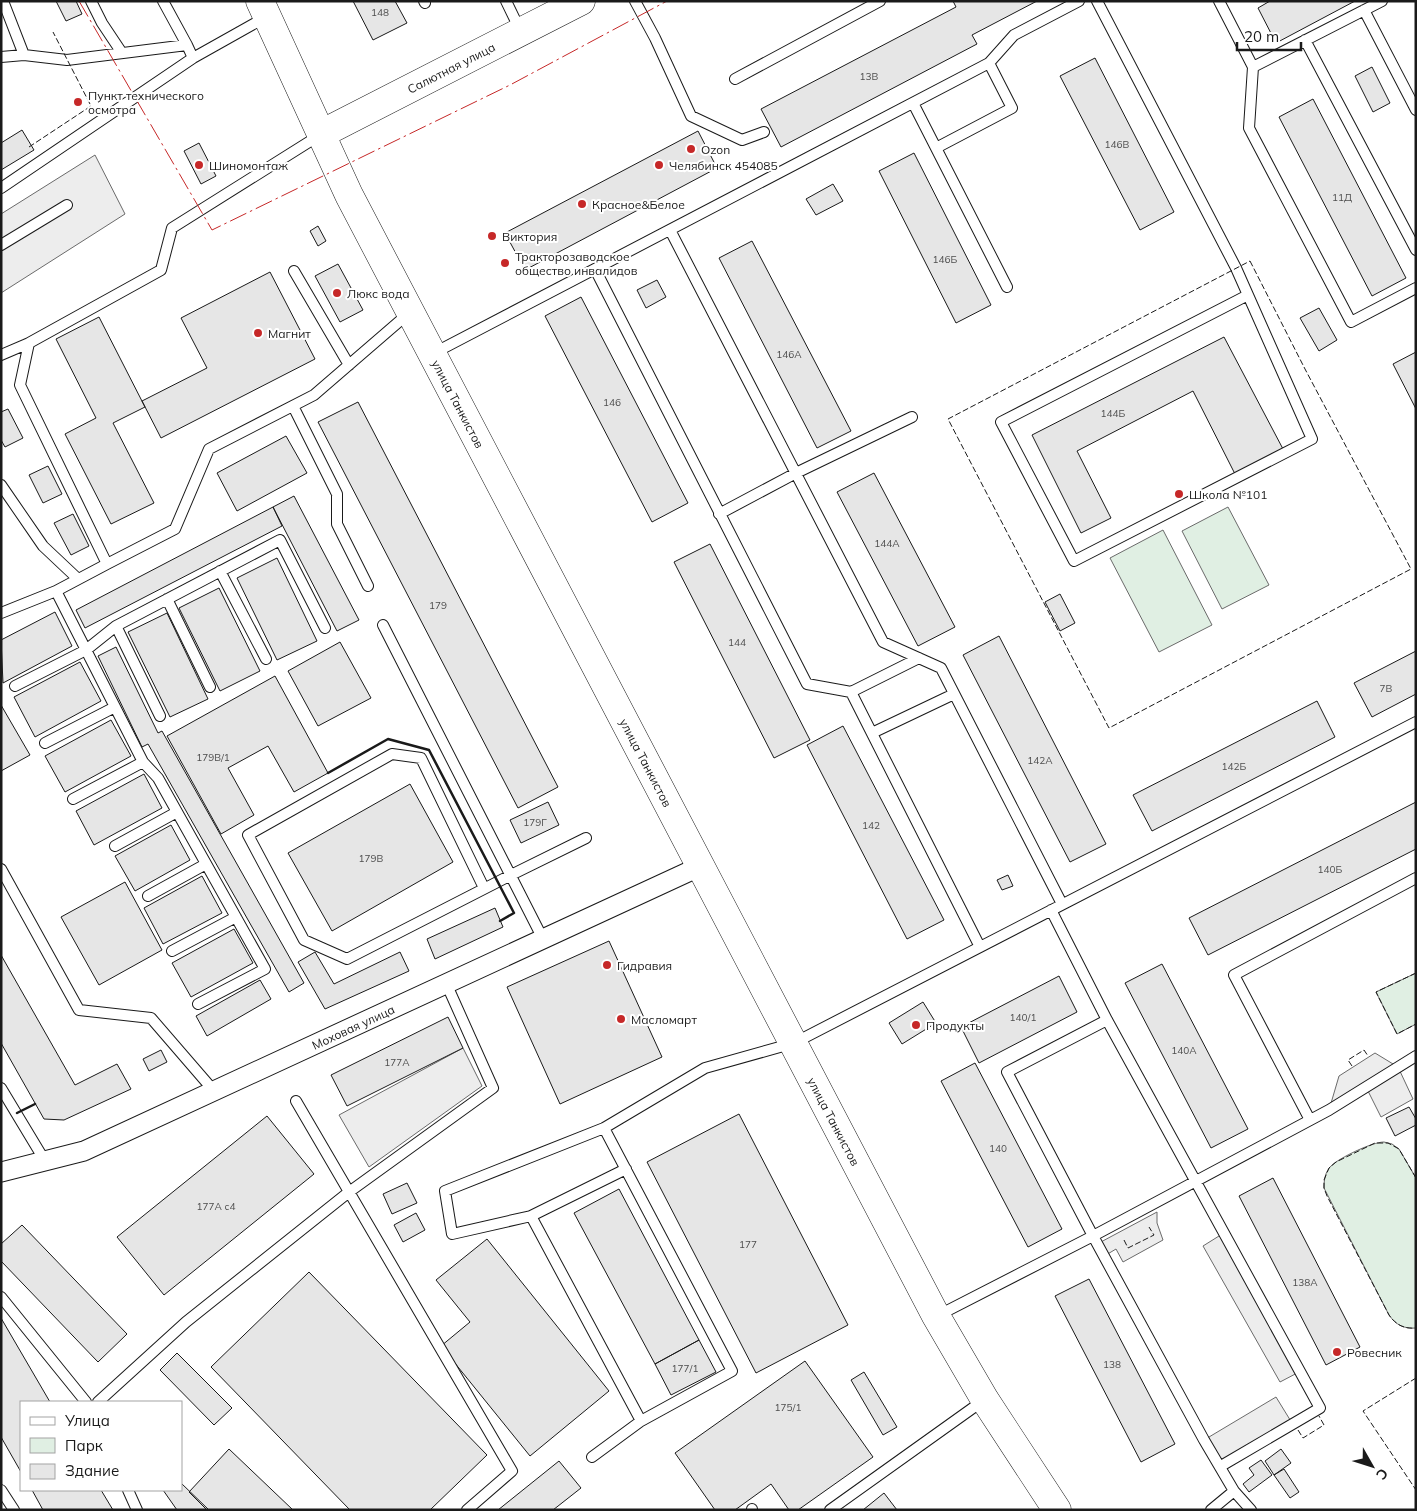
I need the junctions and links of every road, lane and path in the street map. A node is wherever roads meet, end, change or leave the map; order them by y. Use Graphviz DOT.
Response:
graph roads {
  1 [pos="3,1"];
  2 [pos="91,1"];
  3 [pos="163,1"];
  4 [pos="506,1"];
  5 [pos="581,1"];
  6 [pos="634,1"];
  7 [pos="880,1"];
  8 [pos="1079,1"];
  9 [pos="1097,1"];
  10 [pos="1219,1"];
  11 [pos="1382,1"];
  12 [pos="264,9"];
  13 [pos="1364,10"];
  14 [pos="521,32"];
  15 [pos="1305,40"];
  16 [pos="187,46"];
  17 [pos="122,54"];
  18 [pos="24,55"];
  19 [pos="1,57"];
  20 [pos="193,58"];
  21 [pos="989,63"];
  22 [pos="1253,67"];
  23 [pos="735,79"];
  24 [pos="913,103"];
  25 [pos="1416,110"];
  26 [pos="764,132"];
  27 [pos="321,134"];
  28 [pos="936,148"];
  29 [pos="1,188"];
  30 [pos="67,205"];
  31 [pos="670,230"];
  32 [pos="1,245"];
  33 [pos="1416,250"];
  34 [pos="595,269"];
  35 [pos="294,270"];
  36 [pos="1007,287"];
  37 [pos="1416,288"];
  38 [pos="1248,295"];
  39 [pos="411,312"];
  40 [pos="29,343"];
  41 [pos="1,354"];
  42 [pos="433,354"];
  43 [pos="349,365"];
  44 [pos="293,406"];
  45 [pos="912,417"];
  46 [pos="796,473"];
  47 [pos="1,484"];
  48 [pos="719,514"];
  49 [pos="108,564"];
  50 [pos="220,571"];
  51 [pos="78,579"];
  52 [pos="368,586"];
  53 [pos="56,591"];
  54 [pos="166,599"];
  55 [pos="1,613"];
  56 [pos="384,625"];
  57 [pos="116,626"];
  58 [pos="325,628"];
  59 [pos="86,650"];
  60 [pos="266,658"];
  61 [pos="919,658"];
  62 [pos="15,686"];
  63 [pos="210,687"];
  64 [pos="851,692"];
  65 [pos="954,694"];
  66 [pos="115,707"];
  67 [pos="160,716"];
  68 [pos="1416,722"];
  69 [pos="872,734"];
  70 [pos="45,743"];
  71 [pos="143,762"];
  72 [pos="73,799"];
  73 [pos="178,812"];
  74 [pos="586,838"];
  75 [pos="115,846"];
  76 [pos="206,864"];
  77 [pos="701,866"];
  78 [pos="1,869"];
  79 [pos="511,875"];
  80 [pos="1416,878"];
  81 [pos="484,888"];
  82 [pos="148,896"];
  83 [pos="1062,904"];
  84 [pos="1051,910"];
  85 [pos="236,917"];
  86 [pos="543,939"];
  87 [pos="980,947"];
  88 [pos="172,951"];
  89 [pos="446,984"];
  90 [pos="198,1004"];
  91 [pos="1107,1020"];
  92 [pos="794,1043"];
  93 [pos="1416,1056"];
  94 [pos="1,1088"];
  95 [pos="214,1091"];
  96 [pos="296,1101"];
  97 [pos="1310,1120"];
  98 [pos="604,1128"];
  99 [pos="45,1161"];
  100 [pos="626,1169"];
  101 [pos="1,1172"];
  102 [pos="1196,1182"];
  103 [pos="350,1192"];
  104 [pos="532,1216"];
  105 [pos="1093,1236"];
  106 [pos="1,1297"];
  107 [pos="936,1316"];
  108 [pos="985,1400"];
  109 [pos="85,1401"];
  110 [pos="99,1401"];
  111 [pos="641,1421"];
  112 [pos="592,1457"];
  113 [pos="1220,1466"];
  114 [pos="1,1490"];
  115 [pos="128,1491"];
  116 [pos="1234,1491"];
  117 [pos="14,1510"];
  118 [pos="137,1510"];
  119 [pos="467,1510"];
  120 [pos="830,1510"];
  121 [pos="1057,1510"];
  122 [pos="1211,1510"];
  123 [pos="1251,1510"];
  1 -- 18 [label="lane"];
  2 -- 17 [label="lane"];
  3 -- 16 [label="lane"];
  4 -- 14 [label="lane"];
  5 -- 14 [label="main road, Салютная улица"];
  6 -- 26 [label="lane"];
  7 -- 23 [label="lane"];
  8 -- 21 [label="lane"];
  9 -- 38 [label="lane"];
  10 -- 22 [label="lane"];
  11 -- 13 [label="lane"];
  12 -- 20 [label="lane"];
  12 -- 27 [label="main road, улица Танкистов"];
  13 -- 15 [label="lane"];
  13 -- 25 [label="lane"];
  14 -- 27 [label="main road, Салютная улица"];
  15 -- 22 [label="lane"];
  15 -- 33 [label="lane"];
  16 -- 17 [label="lane"];
  16 -- 20 [label="lane"];
  17 -- 18 [label="lane"];
  18 -- 19 [label="lane"];
  20 -- 29 [label="lane"];
  21 -- 24 [label="lane"];
  21 -- 28 [label="lane"];
  22 -- 37 [label="lane"];
  24 -- 28 [label="lane"];
  24 -- 31 [label="lane"];
  27 -- 39 [label="main road, улица Танкистов"];
  27 -- 40 [label="lane"];
  28 -- 36 [label="lane"];
  30 -- 32 [label="lane"];
  31 -- 34 [label="lane"];
  31 -- 46 [label="lane"];
  34 -- 42 [label="lane"];
  34 -- 48 [label="lane"];
  35 -- 43 [label="lane"];
  38 -- 38 [label="lane"];
  39 -- 42 [label="main road, улица Танкистов"];
  39 -- 43 [label="lane"];
  40 -- 41 [label="lane"];
  40 -- 49 [label="lane"];
  42 -- 77 [label="main road, улица Танкистов"];
  43 -- 44 [label="lane"];
  44 -- 49 [label="lane"];
  44 -- 52 [label="lane"];
  45 -- 46 [label="lane"];
  46 -- 48 [label="lane"];
  46 -- 61 [label="lane"];
  47 -- 51 [label="lane"];
  48 -- 64 [label="lane"];
  49 -- 51 [label="lane"];
  50 -- 54 [label="lane"];
  50 -- 58 [label="lane"];
  50 -- 60 [label="lane"];
  51 -- 53 [label="lane"];
  53 -- 55 [label="lane"];
  53 -- 59 [label="lane"];
  54 -- 57 [label="lane"];
  54 -- 63 [label="lane"];
  56 -- 79 [label="lane"];
  57 -- 59 [label="lane"];
  57 -- 67 [label="lane"];
  59 -- 62 [label="lane"];
  59 -- 66 [label="lane"];
  61 -- 64 [label="lane"];
  61 -- 65 [label="lane"];
  64 -- 69 [label="lane"];
  65 -- 69 [label="lane"];
  65 -- 83 [label="lane"];
  66 -- 70 [label="lane"];
  66 -- 71 [label="lane"];
  68 -- 83 [label="lane"];
  69 -- 87 [label="lane"];
  71 -- 72 [label="lane"];
  71 -- 73 [label="lane"];
  73 -- 75 [label="lane"];
  73 -- 76 [label="lane"];
  74 -- 79 [label="lane"];
  76 -- 82 [label="lane"];
  76 -- 85 [label="lane"];
  77 -- 86 [label="street, Моховая улица"];
  77 -- 92 [label="main road, улица Танкистов"];
  78 -- 95 [label="lane"];
  79 -- 81 [label="lane"];
  79 -- 86 [label="lane"];
  80 -- 97 [label="lane"];
  81 -- 81 [label="lane"];
  83 -- 84 [label="lane"];
  84 -- 87 [label="lane"];
  84 -- 91 [label="lane"];
  85 -- 88 [label="lane"];
  85 -- 90 [label="lane"];
  86 -- 89 [label="street, Моховая улица"];
  87 -- 92 [label="lane"];
  89 -- 95 [label="street, Моховая улица"];
  89 -- 103 [label="lane"];
  91 -- 102 [label="lane"];
  91 -- 105 [label="lane"];
  92 -- 98 [label="lane"];
  92 -- 107 [label="main road, улица Танкистов"];
  93 -- 97 [label="lane"];
  94 -- 99 [label="lane"];
  95 -- 99 [label="street, Моховая улица"];
  96 -- 103 [label="lane"];
  97 -- 102 [label="lane"];
  98 -- 100 [label="lane"];
  98 -- 104 [label="lane"];
  99 -- 101 [label="street, Моховая улица"];
  100 -- 104 [label="lane"];
  100 -- 111 [label="lane"];
  102 -- 105 [label="lane"];
  102 -- 113 [label="lane"];
  103 -- 110 [label="lane"];
  103 -- 119 [label="lane"];
  104 -- 111 [label="lane"];
  105 -- 107 [label="lane"];
  105 -- 113 [label="lane"];
  106 -- 109 [label="lane"];
  107 -- 108 [label="main road, улица Танкистов"];
  108 -- 120 [label="lane"];
  108 -- 121 [label="main road, улица Танкистов"];
  111 -- 112 [label="lane"];
  113 -- 116 [label="lane"];
  114 -- 117 [label="lane"];
  115 -- 118 [label="lane"];
  116 -- 122 [label="lane"];
  116 -- 123 [label="lane"];
}
